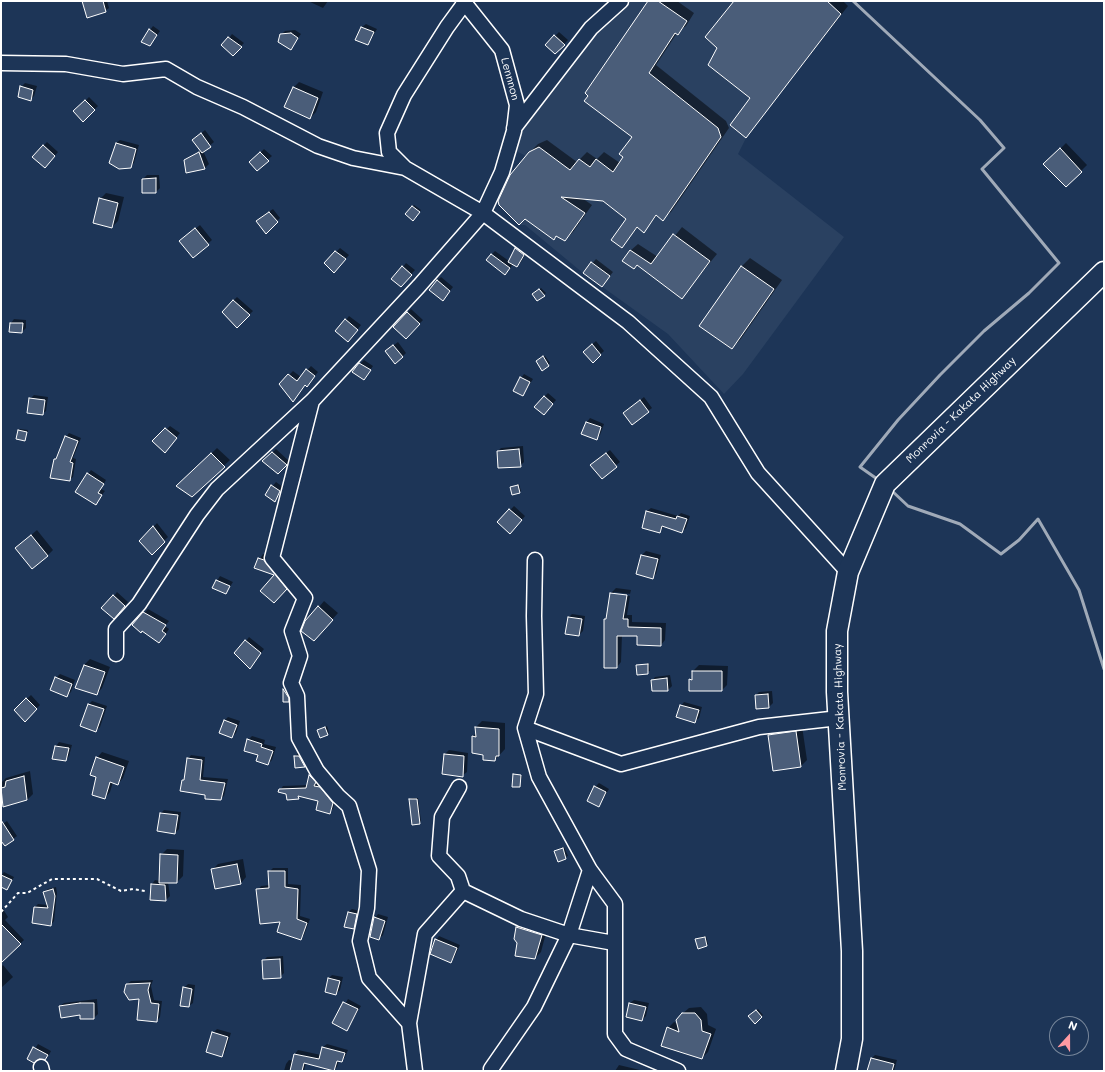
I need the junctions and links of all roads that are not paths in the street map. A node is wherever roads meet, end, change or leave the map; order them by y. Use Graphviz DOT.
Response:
graph roads {
  1 [pos="621,1"];
  2 [pos="464,2"];
  3 [pos="1,63"];
  4 [pos="514,128"];
  5 [pos="405,168"];
  6 [pos="483,213"];
  7 [pos="1104,272"];
  8 [pos="312,401"];
  9 [pos="535,560"];
  10 [pos="848,572"];
  11 [pos="116,654"];
  12 [pos="840,718"];
  13 [pos="525,728"];
  14 [pos="459,788"];
  15 [pos="590,870"];
  16 [pos="463,891"];
  17 [pos="570,935"];
  18 [pos="614,943"];
  19 [pos="409,1023"];
  20 [pos="491,1070"];
  21 [pos="671,1070"];
  22 [pos="416,1071"];
  23 [pos="846,1071"];
  1 -- 4 [label="street"];
  2 -- 4 [label="street, Lennnon"];
  2 -- 5 [label="street"];
  3 -- 5 [label="street"];
  4 -- 6 [label="street, Lennnon"];
  5 -- 6 [label="street"];
  6 -- 8 [label="street, Lennnon"];
  6 -- 10 [label="street"];
  7 -- 10 [label="highway, Monrovia - Kakata Highway"];
  8 -- 11 [label="street, Lennnon"];
  8 -- 19 [label="street"];
  9 -- 13 [label="street"];
  10 -- 12 [label="highway, Monrovia - Kakata Highway"];
  12 -- 13 [label="street"];
  12 -- 23 [label="highway, Monrovia - Kakata Highway"];
  13 -- 15 [label="street"];
  14 -- 16 [label="street"];
  15 -- 17 [label="street"];
  15 -- 18 [label="street"];
  16 -- 17 [label="street"];
  16 -- 19 [label="street"];
  17 -- 18 [label="street"];
  17 -- 20 [label="street"];
  18 -- 21 [label="street"];
  19 -- 22 [label="street"];
}
